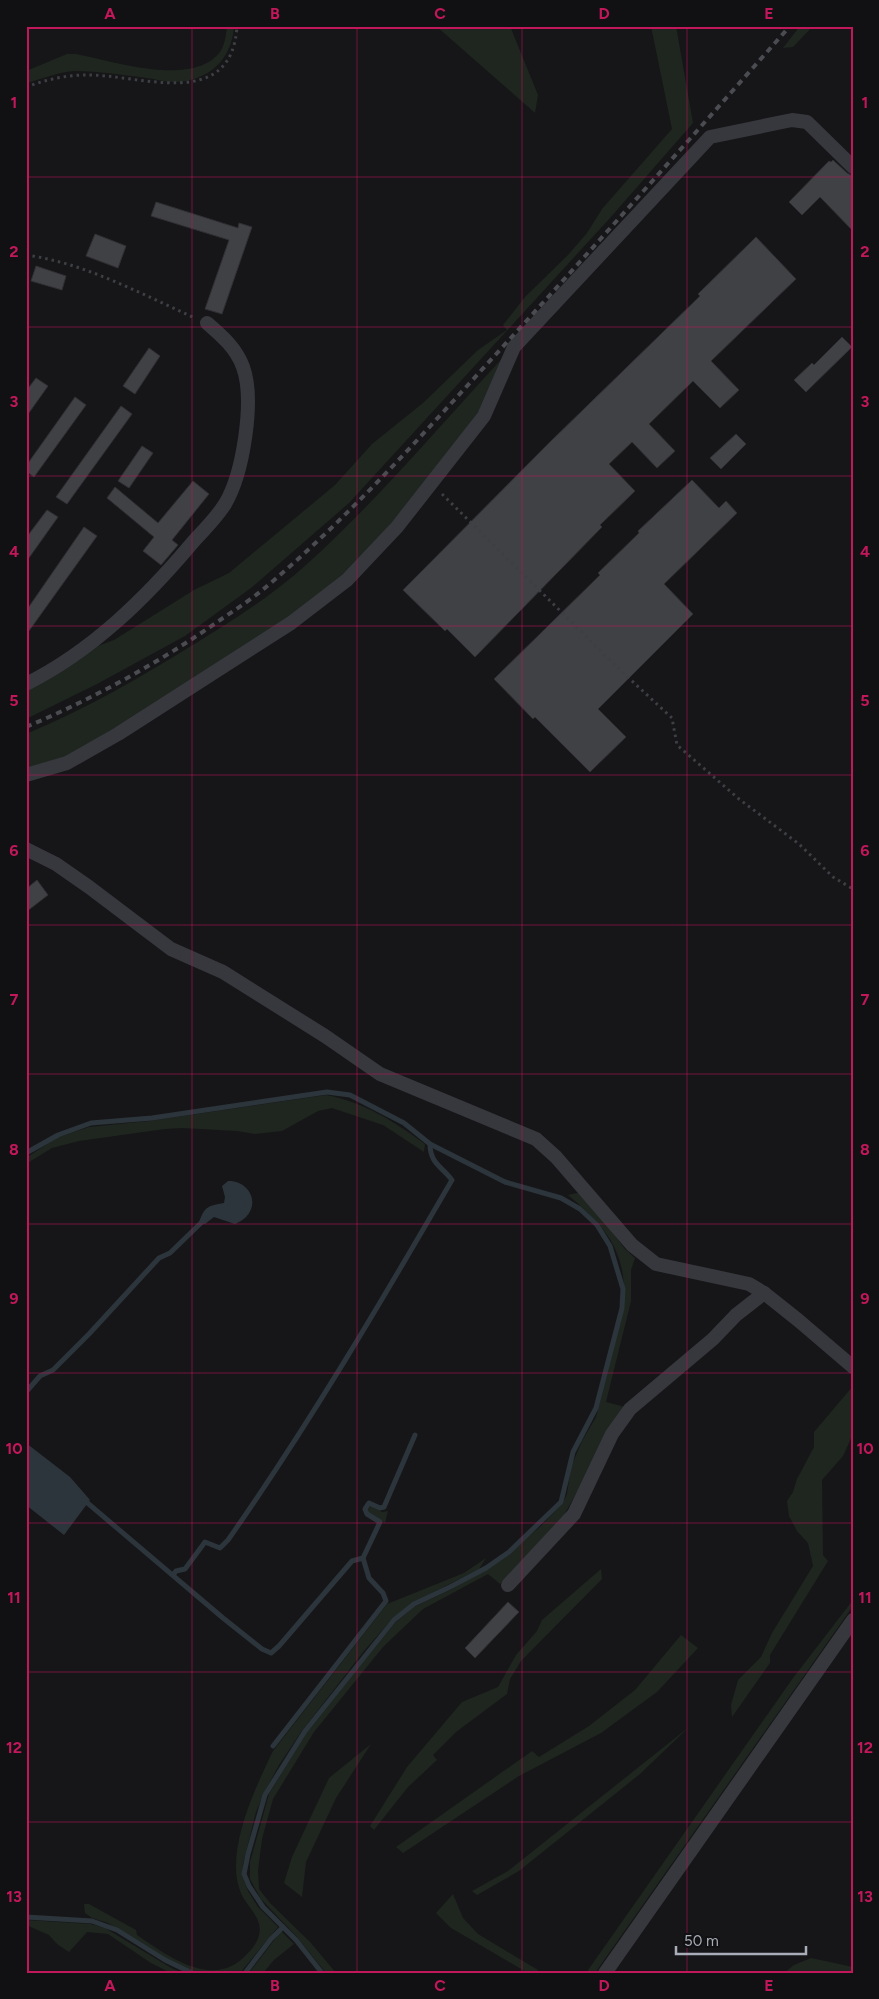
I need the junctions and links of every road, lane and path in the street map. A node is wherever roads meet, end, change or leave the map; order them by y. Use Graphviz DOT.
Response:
graph roads {
  1 [pos="237,26"];
  2 [pos="26,87"];
  3 [pos="853,167"];
  4 [pos="26,256"];
  5 [pos="207,323"];
  6 [pos="431,484"];
  7 [pos="26,684"];
  8 [pos="26,775"];
  9 [pos="26,849"];
  10 [pos="853,889"];
  11 [pos="764,1293"];
  12 [pos="853,1367"];
  13 [pos="508,1585"];
  14 [pos="853,1620"];
  15 [pos="605,1973"];
  1 -- 2 [label="path"];
  3 -- 6 [label="street"];
  4 -- 5 [label="path"];
  5 -- 7 [label="street"];
  6 -- 8 [label="street"];
  6 -- 10 [label="path"];
  9 -- 11 [label="street"];
  11 -- 12 [label="street"];
  11 -- 13 [label="street"];
  14 -- 15 [label="street"];
}
